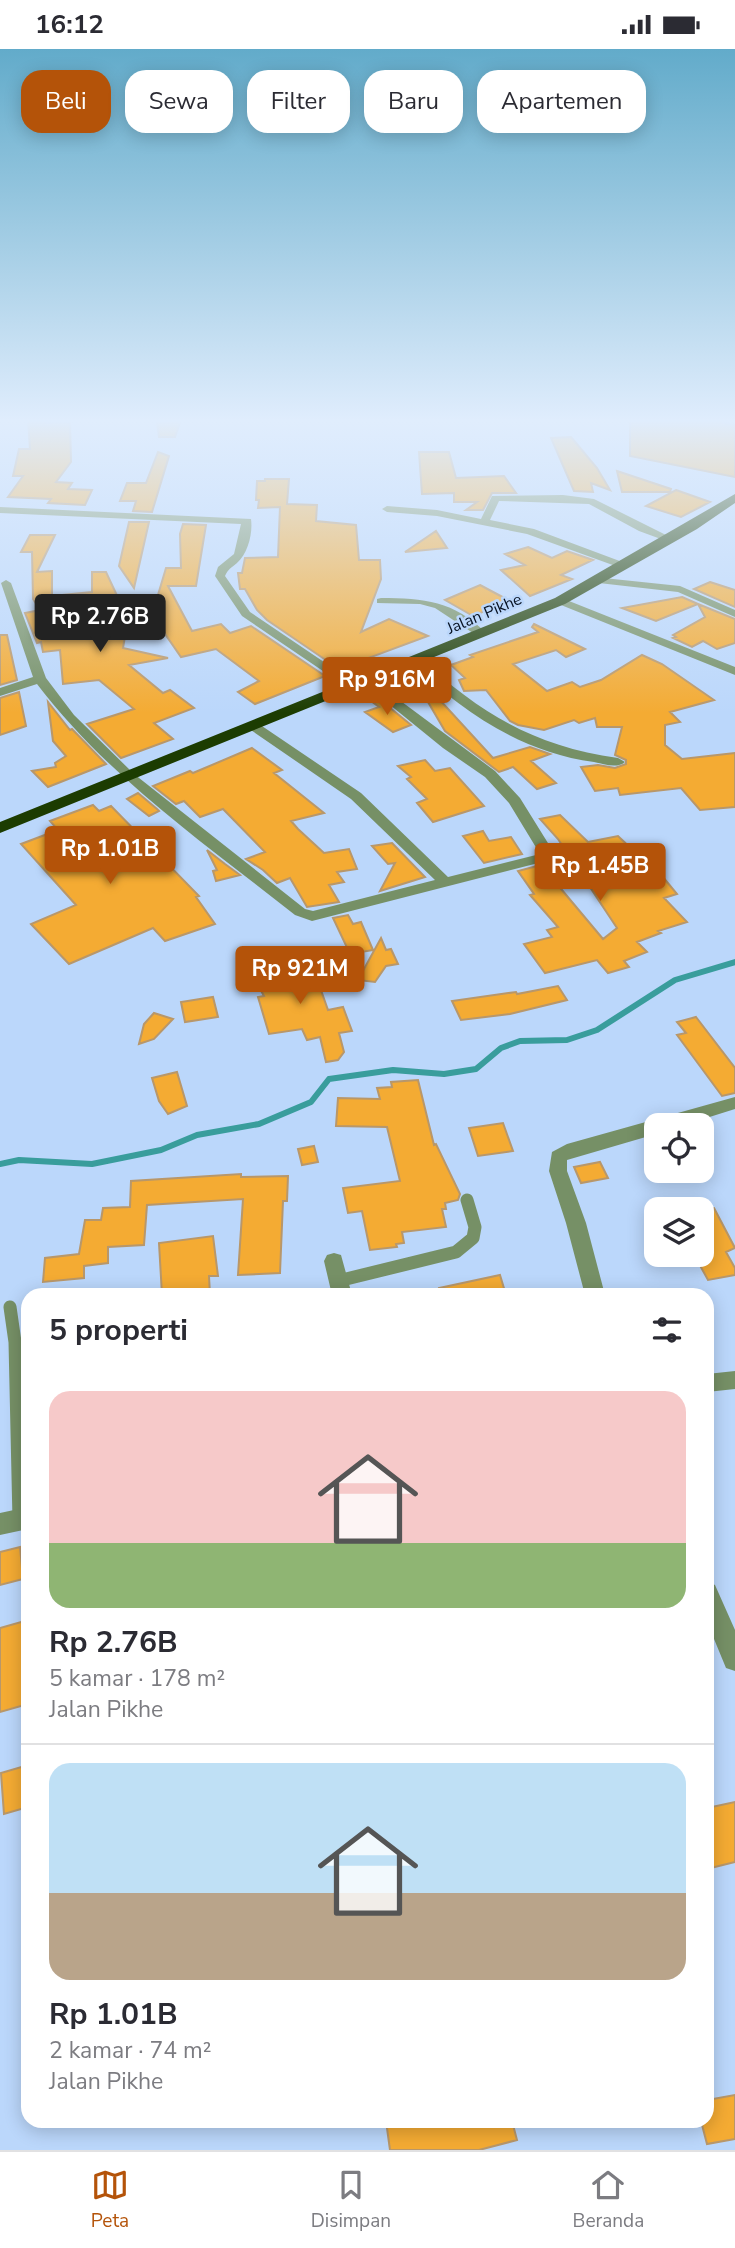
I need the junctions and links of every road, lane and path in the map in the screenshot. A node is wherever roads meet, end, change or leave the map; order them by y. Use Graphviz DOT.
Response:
graph roads {
  1 [pos="166,517"];
  2 [pos="453,517"];
  3 [pos="487,517"];
  4 [pos="621,517"];
  5 [pos="706,517"];
  6 [pos="485,521"];
  7 [pos="669,539"];
  8 [pos="621,565"];
  9 [pos="594,580"];
  10 [pos="6,583"];
  11 [pos="381,601"];
  12 [pos="560,601"];
  13 [pos="735,614"];
  14 [pos="480,633"];
  15 [pos="415,660"];
  16 [pos="735,671"];
  17 [pos="40,679"];
  18 [pos="359,683"];
  19 [pos="0,692"];
  20 [pos="252,725"];
  21 [pos="618,762"];
  22 [pos="130,777"];
  23 [pos="0,828"];
  24 [pos="446,883"];
  25 [pos="735,1103"];
  26 [pos="702,1113"];
  27 [pos="644,1130"];
  28 [pos="467,1200"];
  29 [pos="338,1279"];
  30 [pos="593,1288"];
  31 [pos="9,1307"];
  32 [pos="735,1380"];
  33 [pos="714,1382"];
  34 [pos="16,1521"];
  35 [pos="714,1610"];
  36 [pos="735,1660"];
  1 -- 18 [label="street"];
  2 -- 6 [label="street"];
  3 -- 6 [label="street"];
  4 -- 7 [label="street"];
  5 -- 7 [label="highway, Jalan Pikhe"];
  6 -- 8 [label="street"];
  7 -- 8 [label="highway, Jalan Pikhe"];
  8 -- 9 [label="highway, Jalan Pikhe"];
  9 -- 12 [label="highway, Jalan Pikhe"];
  9 -- 13 [label="street"];
  10 -- 17 [label="street"];
  11 -- 14 [label="street"];
  12 -- 14 [label="highway, Jalan Pikhe"];
  12 -- 16 [label="street"];
  14 -- 15 [label="highway, Jalan Pikhe"];
  15 -- 18 [label="highway, Jalan Pikhe"];
  15 -- 21 [label="street"];
  17 -- 19 [label="street"];
  17 -- 22 [label="street"];
  18 -- 20 [label="highway, Jalan Pikhe"];
  18 -- 24 [label="street"];
  20 -- 22 [label="highway, Jalan Pikhe"];
  20 -- 24 [label="street"];
  22 -- 23 [label="highway, Jalan Pikhe"];
  22 -- 24 [label="street"];
  25 -- 26 [label="street"];
  27 -- 30 [label="street"];
  28 -- 29 [label="lane"];
  31 -- 34 [label="lane"];
  32 -- 33 [label="street"];
  35 -- 36 [label="street"];
}
